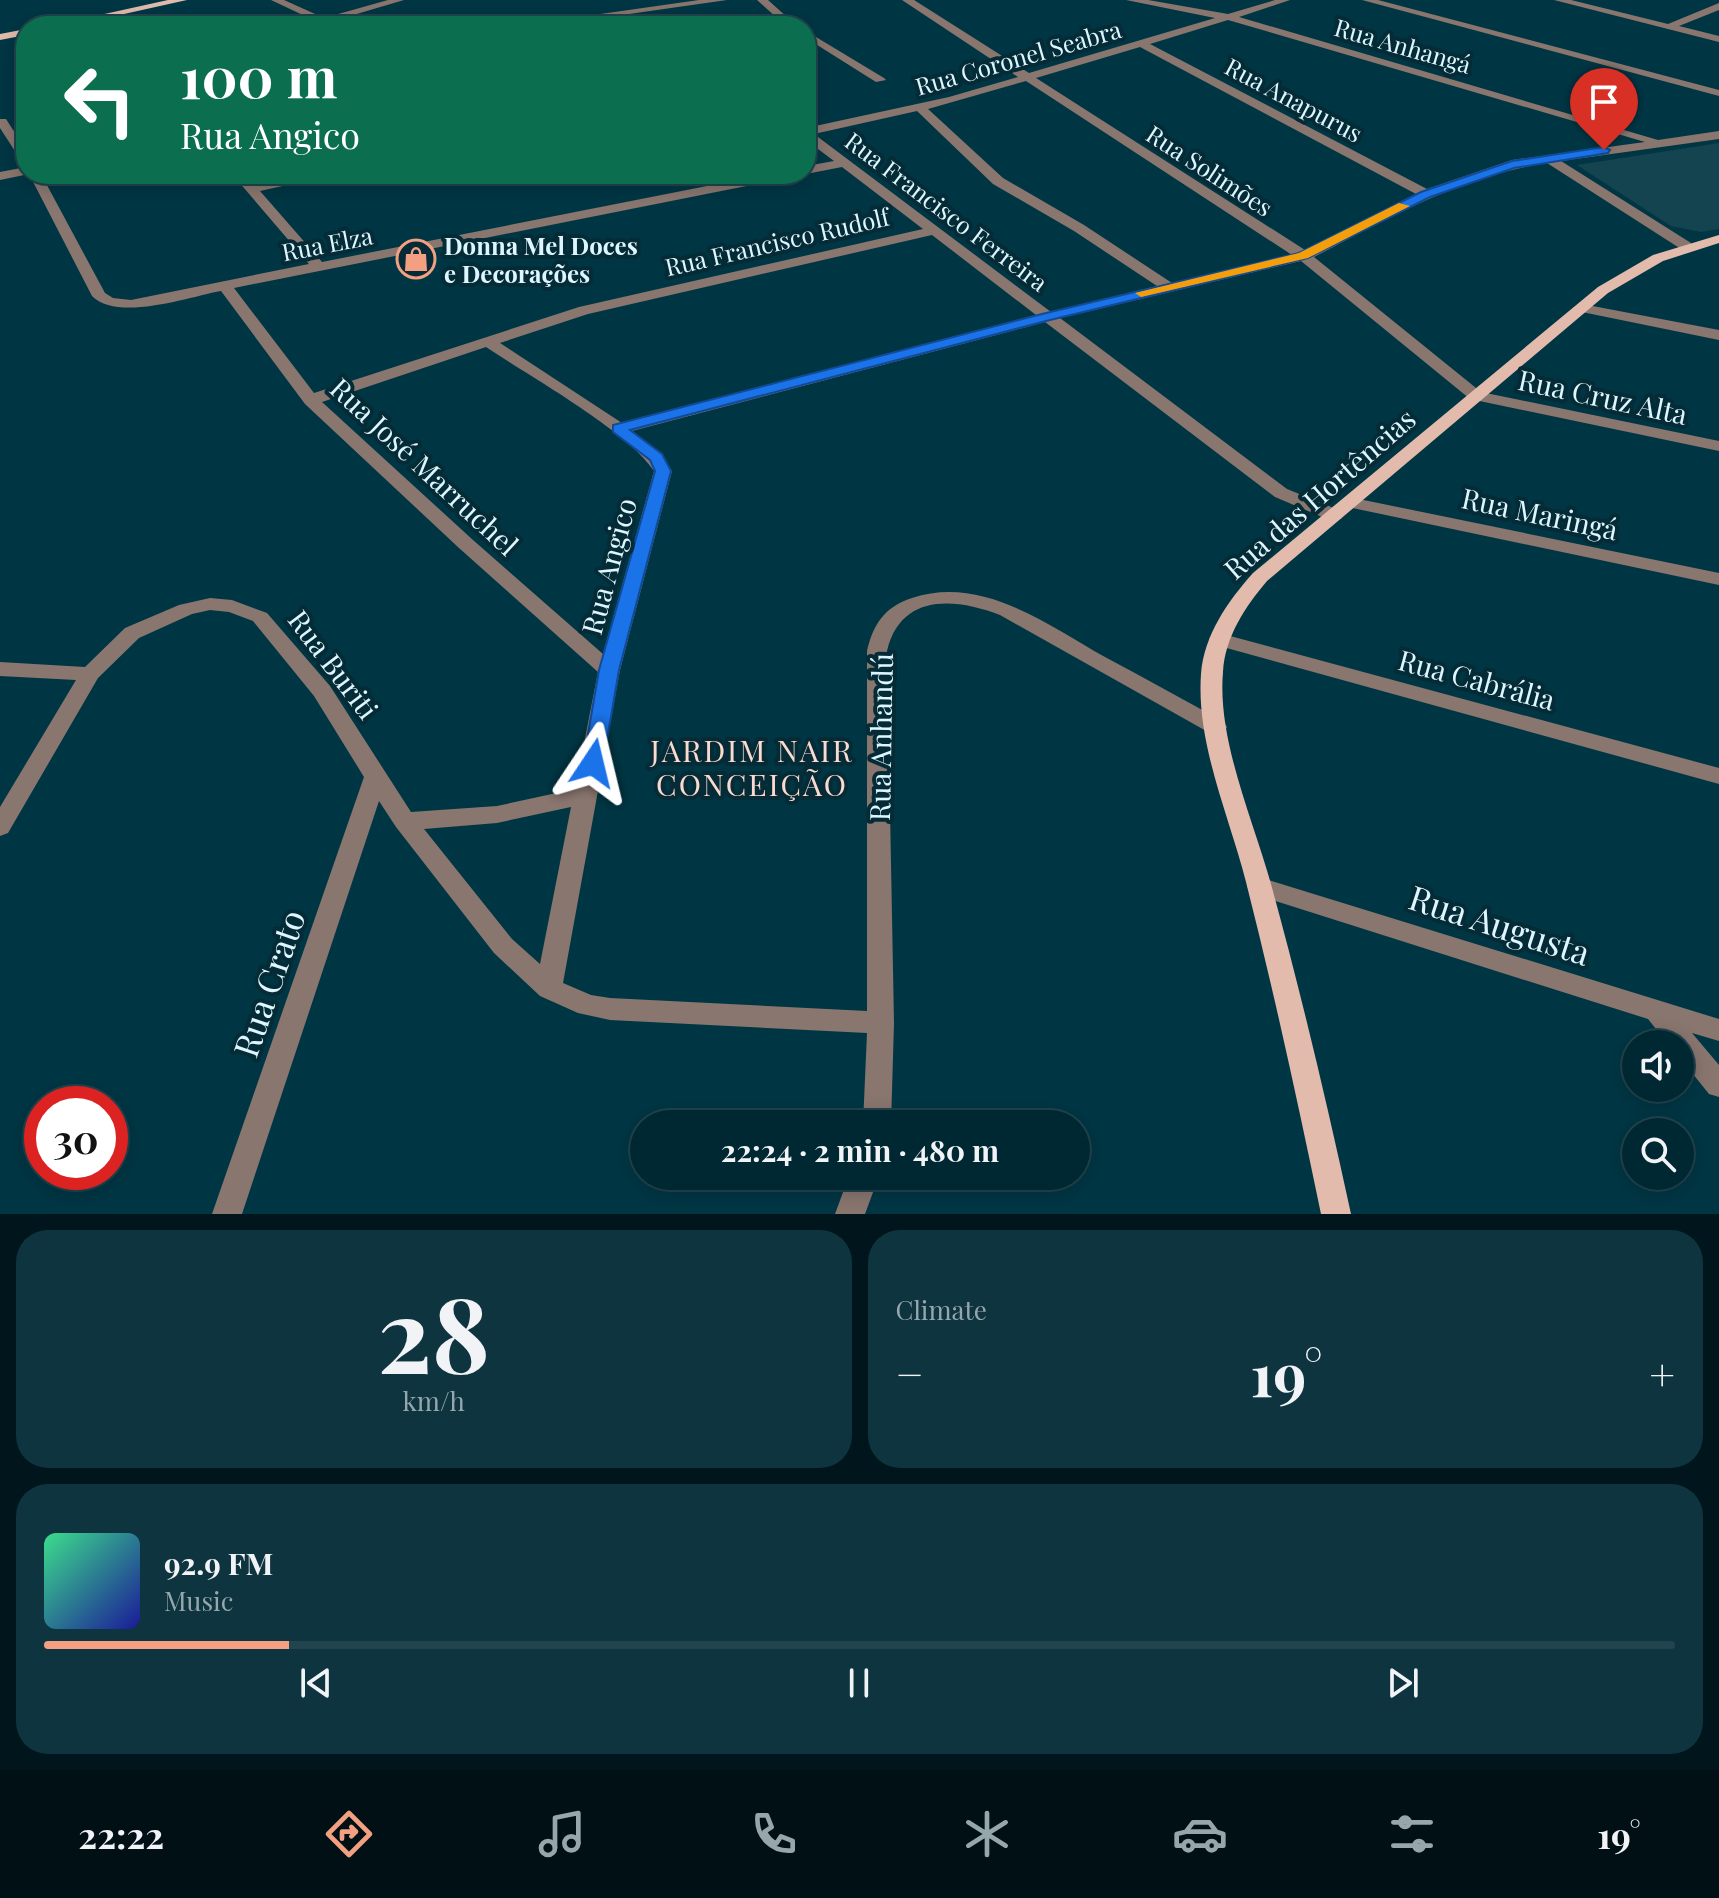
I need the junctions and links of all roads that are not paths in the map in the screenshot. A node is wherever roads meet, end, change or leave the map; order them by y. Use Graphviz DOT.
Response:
graph roads {
  1 [pos="182,0"];
  2 [pos="276,0"];
  3 [pos="399,0"];
  4 [pos="626,0"];
  5 [pos="722,0"];
  6 [pos="762,0"];
  7 [pos="907,0"];
  8 [pos="1131,0"];
  9 [pos="1285,0"];
  10 [pos="1367,0"];
  11 [pos="1559,0"];
  12 [pos="1719,6"];
  13 [pos="641,11"];
  14 [pos="104,16"];
  15 [pos="312,16"];
  16 [pos="341,16"];
  17 [pos="601,16"];
  18 [pos="648,16"];
  19 [pos="780,16"];
  20 [pos="1228,17"];
  21 [pos="1669,27"];
  22 [pos="1719,39"];
  23 [pos="816,40"];
  24 [pos="1141,43"];
  25 [pos="1027,78"];
  26 [pos="880,80"];
  27 [pos="1719,93"];
  28 [pos="921,109"];
  29 [pos="2,122"];
  30 [pos="816,131"];
  31 [pos="1719,135"];
  32 [pos="816,141"];
  33 [pos="1661,143"];
  34 [pos="16,144"];
  35 [pos="1548,158"];
  36 [pos="844,163"];
  37 [pos="816,168"];
  38 [pos="40,184"];
  39 [pos="249,184"];
  40 [pos="275,184"];
  41 [pos="737,184"];
  42 [pos="253,188"];
  43 [pos="1426,194"];
  44 [pos="933,231"];
  45 [pos="1719,239"];
  46 [pos="1686,246"];
  47 [pos="1304,256"];
  48 [pos="319,267"];
  49 [pos="224,285"];
  50 [pos="1168,287"];
  51 [pos="1582,308"];
  52 [pos="1047,317"];
  53 [pos="1719,335"];
  54 [pos="487,341"];
  55 [pos="1476,396"];
  56 [pos="311,400"];
  57 [pos="618,429"];
  58 [pos="1719,446"];
  59 [pos="1342,508"];
  60 [pos="1719,579"];
  61 [pos="1219,639"];
  62 [pos="0,669"];
  63 [pos="609,670"];
  64 [pos="90,674"];
  65 [pos="1216,727"];
  66 [pos="376,776"];
  67 [pos="1719,776"];
  68 [pos="588,794"];
  69 [pos="404,821"];
  70 [pos="0,827"];
  71 [pos="1259,886"];
  72 [pos="549,988"];
  73 [pos="1658,1012"];
  74 [pos="881,1023"];
  75 [pos="1719,1030"];
  76 [pos="1719,1085"];
  77 [pos="878,1110"];
  78 [pos="859,1190"];
  79 [pos="227,1214"];
  80 [pos="850,1214"];
  81 [pos="1336,1214"];
  1 -- 14 [label="main road"];
  2 -- 15 [label="street"];
  3 -- 16 [label="street"];
  4 -- 13 [label="street"];
  5 -- 13 [label="street"];
  6 -- 19 [label="street"];
  7 -- 25 [label="street, Rua Solimões"];
  8 -- 20 [label="street, Rua Anhangá"];
  9 -- 20 [label="street, Rua Coronel Seabra"];
  10 -- 27 [label="street"];
  11 -- 21 [label="street"];
  12 -- 21 [label="street"];
  13 -- 17 [label="street"];
  13 -- 18 [label="street"];
  20 -- 24 [label="street, Rua Coronel Seabra"];
  20 -- 33 [label="street, Rua Anhangá"];
  21 -- 22 [label="street"];
  23 -- 26 [label="street"];
  24 -- 25 [label="street, Rua Coronel Seabra"];
  24 -- 43 [label="street, Rua Anapurus"];
  25 -- 28 [label="street, Rua Coronel Seabra"];
  25 -- 47 [label="street, Rua Solimões"];
  28 -- 30 [label="street, Rua Coronel Seabra"];
  28 -- 50 [label="street"];
  29 -- 34 [label="street"];
  31 -- 33 [label="street"];
  32 -- 36 [label="street, Rua Francisco Ferreira"];
  33 -- 35 [label="street"];
  35 -- 43 [label="street"];
  35 -- 46 [label="street"];
  36 -- 37 [label="street"];
  36 -- 44 [label="street, Rua Francisco Ferreira"];
  38 -- 49 [label="street, Rua Elza"];
  39 -- 42 [label="street"];
  40 -- 42 [label="street"];
  41 -- 48 [label="street, Rua Elza"];
  42 -- 48 [label="street"];
  43 -- 47 [label="street"];
  44 -- 52 [label="street, Rua Francisco Ferreira"];
  44 -- 54 [label="street, Rua Francisco Rudolf"];
  45 -- 46 [label="main road, Rua das Hortências"];
  46 -- 51 [label="main road, Rua das Hortências"];
  47 -- 50 [label="street"];
  47 -- 55 [label="street, Rua Solimões"];
  48 -- 49 [label="street, Rua Elza"];
  49 -- 56 [label="street, Rua José Marruchel"];
  50 -- 52 [label="street"];
  51 -- 53 [label="street"];
  51 -- 55 [label="main road, Rua das Hortências"];
  52 -- 57 [label="street"];
  52 -- 59 [label="street, Rua Francisco Ferreira"];
  54 -- 56 [label="street, Rua Francisco Rudolf"];
  54 -- 57 [label="street, Rua Angico"];
  55 -- 58 [label="street, Rua Cruz Alta"];
  55 -- 59 [label="main road, Rua das Hortências"];
  56 -- 63 [label="street, Rua José Marruchel"];
  57 -- 63 [label="street, Rua Angico"];
  59 -- 60 [label="street, Rua Maringá"];
  59 -- 61 [label="main road, Rua das Hortências"];
  61 -- 65 [label="main road, Rua das Hortências"];
  61 -- 67 [label="street, Rua Cabrália"];
  62 -- 64 [label="street"];
  63 -- 68 [label="street, Rua Angico"];
  64 -- 66 [label="street, Rua Buriti"];
  64 -- 70 [label="street, Rua Buriti"];
  65 -- 71 [label="main road, Rua das Hortências"];
  65 -- 74 [label="street, Rua Anhandú"];
  66 -- 69 [label="street, Rua Buriti"];
  66 -- 79 [label="street, Rua Crato"];
  68 -- 69 [label="street"];
  68 -- 72 [label="street, Rua Angico"];
  69 -- 72 [label="street, Rua Buriti"];
  71 -- 73 [label="street, Rua Augusta"];
  71 -- 81 [label="main road, Rua das Hortências"];
  72 -- 74 [label="street, Rua Buriti"];
  73 -- 75 [label="street, Rua Augusta"];
  73 -- 76 [label="street"];
  74 -- 77 [label="street, Rua Anhandú"];
  78 -- 80 [label="street"];
}
